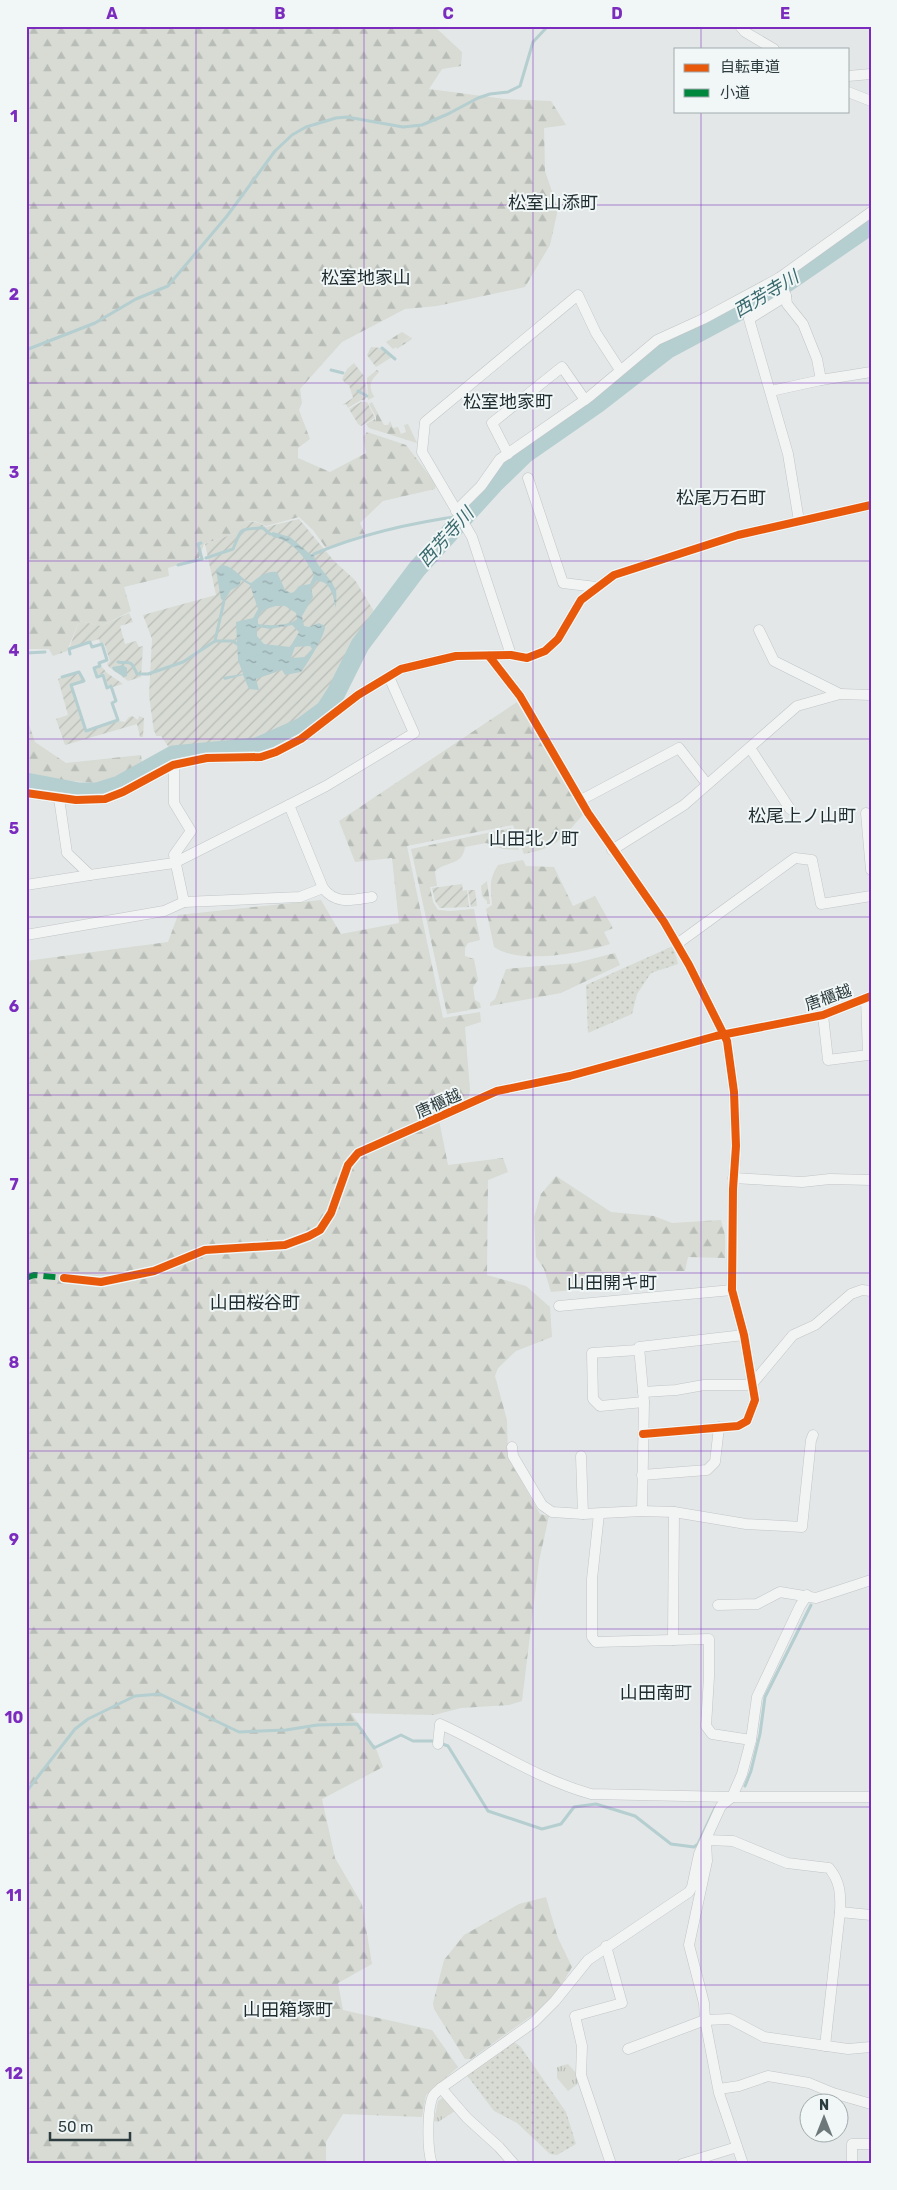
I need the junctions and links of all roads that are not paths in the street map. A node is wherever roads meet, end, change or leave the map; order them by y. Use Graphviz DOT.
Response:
graph roads {
  1 [pos="740,26"];
  2 [pos="772,48"];
  3 [pos="871,74"];
  4 [pos="850,76"];
  5 [pos="850,93"];
  6 [pos="871,101"];
  7 [pos="871,212"];
  8 [pos="779,278"];
  9 [pos="786,296"];
  10 [pos="620,370"];
  11 [pos="871,372"];
  12 [pos="822,380"];
  13 [pos="771,391"];
  14 [pos="586,400"];
  15 [pos="508,454"];
  16 [pos="528,478"];
  17 [pos="871,505"];
  18 [pos="456,510"];
  19 [pos="799,521"];
  20 [pos="596,587"];
  21 [pos="758,630"];
  22 [pos="511,655"];
  23 [pos="488,656"];
  24 [pos="389,677"];
  25 [pos="840,694"];
  26 [pos="871,695"];
  27 [pos="750,748"];
  28 [pos="174,765"];
  29 [pos="707,784"];
  30 [pos="26,793"];
  31 [pos="59,798"];
  32 [pos="581,800"];
  33 [pos="289,805"];
  34 [pos="790,809"];
  35 [pos="866,813"];
  36 [pos="612,850"];
  37 [pos="174,862"];
  38 [pos="871,870"];
  39 [pos="90,875"];
  40 [pos="26,885"];
  41 [pos="323,888"];
  42 [pos="871,896"];
  43 [pos="372,897"];
  44 [pos="184,902"];
  45 [pos="26,935"];
  46 [pos="677,944"];
  47 [pos="868,997"];
  48 [pos="823,1015"];
  49 [pos="723,1035"];
  50 [pos="733,1178"];
  51 [pos="871,1180"];
  52 [pos="64,1278"];
  53 [pos="732,1290"];
  54 [pos="871,1291"];
  55 [pos="559,1306"];
  56 [pos="744,1335"];
  57 [pos="638,1350"];
  58 [pos="753,1383"];
  59 [pos="643,1397"];
  60 [pos="718,1427"];
  61 [pos="644,1434"];
  62 [pos="813,1435"];
  63 [pos="512,1447"];
  64 [pos="581,1456"];
  65 [pos="642,1475"];
  66 [pos="642,1511"];
  67 [pos="674,1512"];
  68 [pos="583,1514"];
  69 [pos="599,1514"];
  70 [pos="871,1580"];
  71 [pos="807,1595"];
  72 [pos="718,1605"];
  73 [pos="673,1640"];
  74 [pos="751,1740"];
  75 [pos="438,1741"];
  76 [pos="732,1797"];
  77 [pos="871,1797"];
  78 [pos="706,1840"];
  79 [pos="840,1912"];
  80 [pos="871,1915"];
  81 [pos="606,1946"];
  82 [pos="705,2020"];
  83 [pos="825,2046"];
  84 [pos="871,2047"];
  85 [pos="628,2049"];
  86 [pos="441,2088"];
  87 [pos="718,2089"];
  88 [pos="871,2104"];
  89 [pos="871,2144"];
  90 [pos="737,2147"];
  91 [pos="511,2163"];
  92 [pos="432,2164"];
  93 [pos="611,2164"];
  94 [pos="682,2164"];
  95 [pos="743,2164"];
  96 [pos="852,2164"];
  1 -- 2 [label="street"];
  3 -- 4 [label="street"];
  5 -- 6 [label="street"];
  7 -- 8 [label="street"];
  8 -- 9 [label="street"];
  8 -- 10 [label="street"];
  9 -- 12 [label="street"];
  9 -- 13 [label="street"];
  10 -- 14 [label="street"];
  10 -- 18 [label="street"];
  11 -- 12 [label="street"];
  12 -- 13 [label="street"];
  13 -- 19 [label="street"];
  14 -- 15 [label="street"];
  14 -- 15 [label="street"];
  15 -- 18 [label="street"];
  16 -- 20 [label="street"];
  17 -- 19 [label="street"];
  18 -- 22 [label="street"];
  19 -- 20 [label="street"];
  20 -- 22 [label="street"];
  21 -- 25 [label="street"];
  22 -- 23 [label="street"];
  23 -- 24 [label="street"];
  23 -- 32 [label="street"];
  24 -- 28 [label="street"];
  24 -- 33 [label="street"];
  25 -- 26 [label="street"];
  25 -- 27 [label="street"];
  27 -- 29 [label="street"];
  27 -- 34 [label="street"];
  28 -- 31 [label="street"];
  28 -- 37 [label="street"];
  29 -- 32 [label="street"];
  29 -- 36 [label="street"];
  30 -- 31 [label="street"];
  31 -- 39 [label="street"];
  32 -- 36 [label="street"];
  33 -- 37 [label="street"];
  33 -- 41 [label="street"];
  35 -- 38 [label="street"];
  36 -- 46 [label="street"];
  37 -- 39 [label="street"];
  37 -- 44 [label="street"];
  39 -- 40 [label="street"];
  41 -- 43 [label="street"];
  41 -- 44 [label="street"];
  42 -- 46 [label="street"];
  44 -- 45 [label="street"];
  46 -- 49 [label="street"];
  47 -- 48 [label="street, 唐櫃越"];
  47 -- 48 [label="street"];
  48 -- 49 [label="street, 唐櫃越"];
  49 -- 50 [label="street"];
  49 -- 52 [label="street, 唐櫃越"];
  50 -- 51 [label="street"];
  50 -- 53 [label="street"];
  53 -- 55 [label="street"];
  53 -- 56 [label="street"];
  54 -- 58 [label="street"];
  56 -- 57 [label="street"];
  56 -- 58 [label="street"];
  57 -- 59 [label="street"];
  57 -- 59 [label="street"];
  58 -- 59 [label="street"];
  58 -- 60 [label="street"];
  59 -- 61 [label="street"];
  60 -- 61 [label="street"];
  60 -- 65 [label="street"];
  61 -- 65 [label="street"];
  62 -- 67 [label="street"];
  63 -- 68 [label="street"];
  64 -- 68 [label="street"];
  65 -- 66 [label="street"];
  66 -- 67 [label="street"];
  66 -- 69 [label="street"];
  67 -- 73 [label="street"];
  68 -- 69 [label="street"];
  69 -- 73 [label="street"];
  70 -- 71 [label="street"];
  71 -- 72 [label="street"];
  71 -- 74 [label="street"];
  73 -- 74 [label="street"];
  74 -- 76 [label="street"];
  75 -- 76 [label="street"];
  76 -- 77 [label="street"];
  76 -- 78 [label="street"];
  78 -- 79 [label="street"];
  78 -- 81 [label="street"];
  78 -- 82 [label="street"];
  79 -- 80 [label="street"];
  79 -- 83 [label="street"];
  81 -- 86 [label="street"];
  81 -- 93 [label="street"];
  82 -- 83 [label="street"];
  82 -- 85 [label="street"];
  82 -- 87 [label="street"];
  83 -- 84 [label="street"];
  86 -- 91 [label="street"];
  86 -- 92 [label="street"];
  87 -- 88 [label="street"];
  87 -- 90 [label="street"];
  89 -- 96 [label="street"];
  90 -- 94 [label="street"];
  90 -- 95 [label="street"];
}
